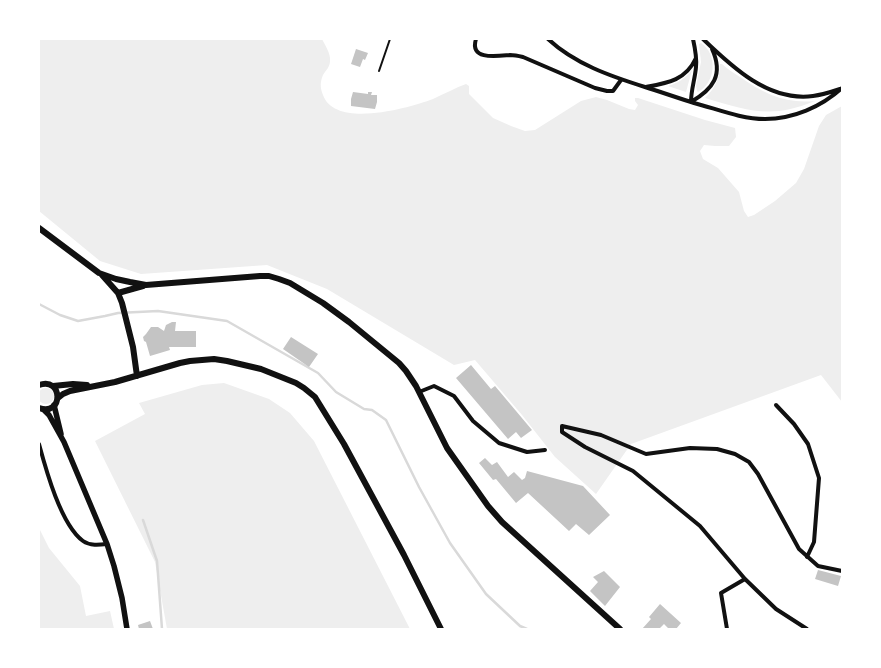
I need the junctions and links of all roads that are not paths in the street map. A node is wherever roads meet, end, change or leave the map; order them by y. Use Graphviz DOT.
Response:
graph roads {
  1 [pos="390,39"];
  2 [pos="476,39"];
  3 [pos="548,39"];
  4 [pos="693,39"];
  5 [pos="703,39"];
  6 [pos="711,47"];
  7 [pos="696,58"];
  8 [pos="378,71"];
  9 [pos="621,80"];
  10 [pos="644,87"];
  11 [pos="842,88"];
  12 [pos="691,102"];
  13 [pos="39,228"];
  14 [pos="99,273"];
  15 [pos="146,285"];
  16 [pos="118,293"];
  17 [pos="138,376"];
  18 [pos="40,384"];
  19 [pos="53,386"];
  20 [pos="92,386"];
  21 [pos="419,392"];
  22 [pos="58,398"];
  23 [pos="54,405"];
  24 [pos="776,405"];
  25 [pos="42,409"];
  26 [pos="64,442"];
  27 [pos="39,444"];
  28 [pos="545,450"];
  29 [pos="107,544"];
  30 [pos="807,557"];
  31 [pos="842,571"];
  32 [pos="745,580"];
  33 [pos="127,629"];
  34 [pos="441,629"];
  35 [pos="620,629"];
  36 [pos="727,629"];
  37 [pos="807,629"];
  1 -- 8 [label="lane"];
  2 -- 9 [label="street"];
  3 -- 9 [label="street"];
  4 -- 7 [label="street"];
  5 -- 6 [label="street"];
  6 -- 11 [label="street"];
  6 -- 12 [label="street"];
  7 -- 10 [label="street"];
  7 -- 12 [label="street"];
  9 -- 10 [label="street"];
  10 -- 12 [label="street"];
  11 -- 12 [label="street"];
  13 -- 14 [label="main road"];
  14 -- 15 [label="main road"];
  14 -- 16 [label="main road"];
  15 -- 16 [label="main road"];
  15 -- 21 [label="main road"];
  16 -- 17 [label="main road"];
  17 -- 20 [label="main road"];
  17 -- 34 [label="main road"];
  18 -- 19 [label="main road"];
  19 -- 20 [label="main road"];
  19 -- 22 [label="main road"];
  20 -- 22 [label="main road"];
  21 -- 28 [label="street"];
  21 -- 35 [label="main road"];
  22 -- 23 [label="main road"];
  23 -- 25 [label="main road"];
  23 -- 26 [label="main road"];
  24 -- 30 [label="street"];
  25 -- 26 [label="main road"];
  26 -- 29 [label="main road"];
  27 -- 29 [label="street"];
  29 -- 33 [label="main road"];
  30 -- 31 [label="street"];
  30 -- 32 [label="street"];
  32 -- 36 [label="street"];
  32 -- 37 [label="street"];
}
